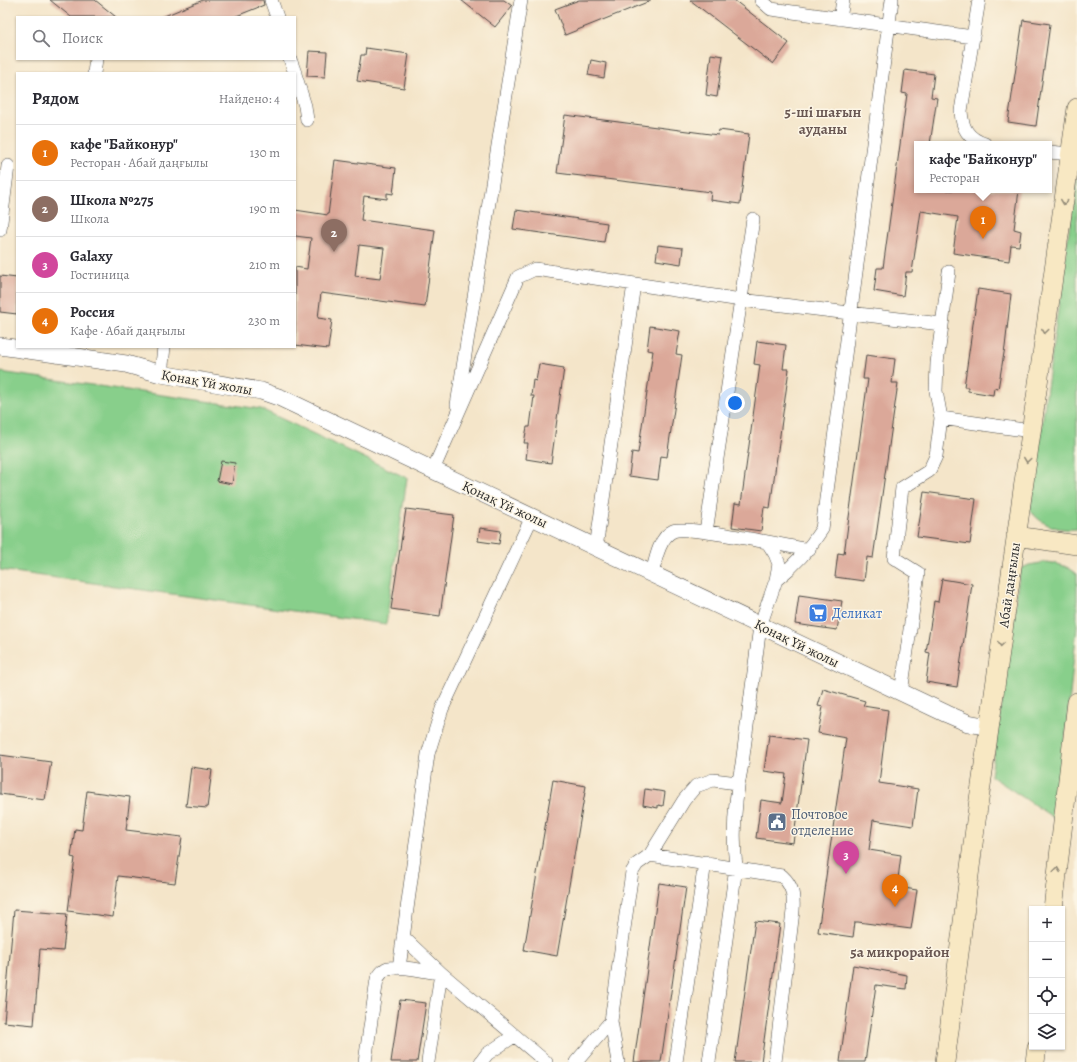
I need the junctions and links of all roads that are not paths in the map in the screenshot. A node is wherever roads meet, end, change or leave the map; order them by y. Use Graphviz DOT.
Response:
graph roads {
  1 [pos="271,0"];
  2 [pos="521,0"];
  3 [pos="761,0"];
  4 [pos="843,0"];
  5 [pos="892,0"];
  6 [pos="979,0"];
  7 [pos="277,16"];
  8 [pos="840,19"];
  9 [pos="888,25"];
  10 [pos="973,37"];
  11 [pos="96,60"];
  12 [pos="290,60"];
  13 [pos="94,72"];
  14 [pos="294,72"];
  15 [pos="296,77"];
  16 [pos="1077,108"];
  17 [pos="307,120"];
  18 [pos="976,141"];
  19 [pos="1052,152"];
  20 [pos="1070,154"];
  21 [pos="8,166"];
  22 [pos="753,220"];
  23 [pos="0,230"];
  24 [pos="949,272"];
  25 [pos="634,284"];
  26 [pos="741,300"];
  27 [pos="850,313"];
  28 [pos="941,324"];
  29 [pos="0,346"];
  30 [pos="164,348"];
  31 [pos="161,374"];
  32 [pos="455,418"];
  33 [pos="941,418"];
  34 [pos="1031,431"];
  35 [pos="433,470"];
  36 [pos="532,517"];
  37 [pos="706,532"];
  38 [pos="1016,536"];
  39 [pos="768,543"];
  40 [pos="1077,545"];
  41 [pos="596,548"];
  42 [pos="809,550"];
  43 [pos="652,574"];
  44 [pos="776,580"];
  45 [pos="760,626"];
  46 [pos="901,693"];
  47 [pos="1077,702"];
  48 [pos="989,727"];
  49 [pos="738,784"];
  50 [pos="650,855"];
  51 [pos="705,862"];
  52 [pos="736,867"];
  53 [pos="1053,906"];
  54 [pos="403,936"];
  55 [pos="399,968"];
  56 [pos="441,973"];
  57 [pos="611,1021"];
  58 [pos="514,1036"];
  59 [pos="1037,1050"];
  60 [pos="364,1062"];
  61 [pos="428,1062"];
  62 [pos="481,1062"];
  63 [pos="546,1062"];
  64 [pos="576,1062"];
  65 [pos="618,1062"];
  66 [pos="676,1062"];
  67 [pos="709,1062"];
  68 [pos="775,1062"];
  69 [pos="945,1062"];
  70 [pos="1035,1062"];
  1 -- 7 [label="street"];
  2 -- 32 [label="street"];
  3 -- 8 [label="street"];
  4 -- 8 [label="street"];
  5 -- 9 [label="street"];
  6 -- 10 [label="street"];
  8 -- 9 [label="street"];
  9 -- 10 [label="street"];
  9 -- 27 [label="street"];
  10 -- 18 [label="street"];
  11 -- 13 [label="street"];
  12 -- 14 [label="street"];
  15 -- 17 [label="street"];
  16 -- 20 [label="main road, Абай даңғылы"];
  19 -- 20 [label="street"];
  20 -- 34 [label="main road, Абай даңғылы, one-way"];
  21 -- 23 [label="street"];
  22 -- 26 [label="street"];
  24 -- 28 [label="street"];
  25 -- 26 [label="street"];
  25 -- 32 [label="street"];
  25 -- 41 [label="street"];
  26 -- 27 [label="street"];
  26 -- 37 [label="street"];
  27 -- 28 [label="street"];
  27 -- 42 [label="street"];
  28 -- 33 [label="street"];
  29 -- 31 [label="street, Қонақ Үй жолы"];
  30 -- 31 [label="street"];
  31 -- 35 [label="street, Қонақ Үй жолы"];
  32 -- 35 [label="street"];
  33 -- 34 [label="street"];
  33 -- 46 [label="street"];
  34 -- 38 [label="main road, Абай даңғылы, one-way"];
  35 -- 36 [label="street, Қонақ Үй жолы"];
  36 -- 41 [label="street, Қонақ Үй жолы"];
  36 -- 54 [label="street"];
  37 -- 39 [label="street"];
  37 -- 43 [label="street"];
  38 -- 40 [label="main road"];
  38 -- 48 [label="main road, Абай даңғылы, one-way"];
  39 -- 42 [label="street"];
  39 -- 44 [label="street"];
  41 -- 43 [label="street, Қонақ Үй жолы"];
  42 -- 44 [label="street"];
  43 -- 45 [label="street, Қонақ Үй жолы"];
  44 -- 45 [label="street"];
  45 -- 46 [label="street, Қонақ Үй жолы"];
  45 -- 49 [label="street"];
  46 -- 48 [label="street, Қонақ Үй жолы"];
  53 -- 47 [label="main road, one-way"];
  48 -- 69 [label="main road, Абай даңғылы"];
  49 -- 50 [label="street"];
  49 -- 52 [label="street"];
  50 -- 51 [label="street"];
  50 -- 57 [label="street"];
  51 -- 52 [label="street"];
  51 -- 66 [label="street"];
  52 -- 67 [label="street"];
  52 -- 68 [label="street"];
  54 -- 55 [label="street"];
  54 -- 56 [label="street"];
  55 -- 56 [label="street"];
  55 -- 60 [label="street"];
  56 -- 58 [label="street"];
  56 -- 61 [label="street"];
  57 -- 64 [label="street"];
  57 -- 65 [label="street"];
  58 -- 62 [label="street"];
  58 -- 63 [label="street"];
  59 -- 70 [label="main road"];
}
